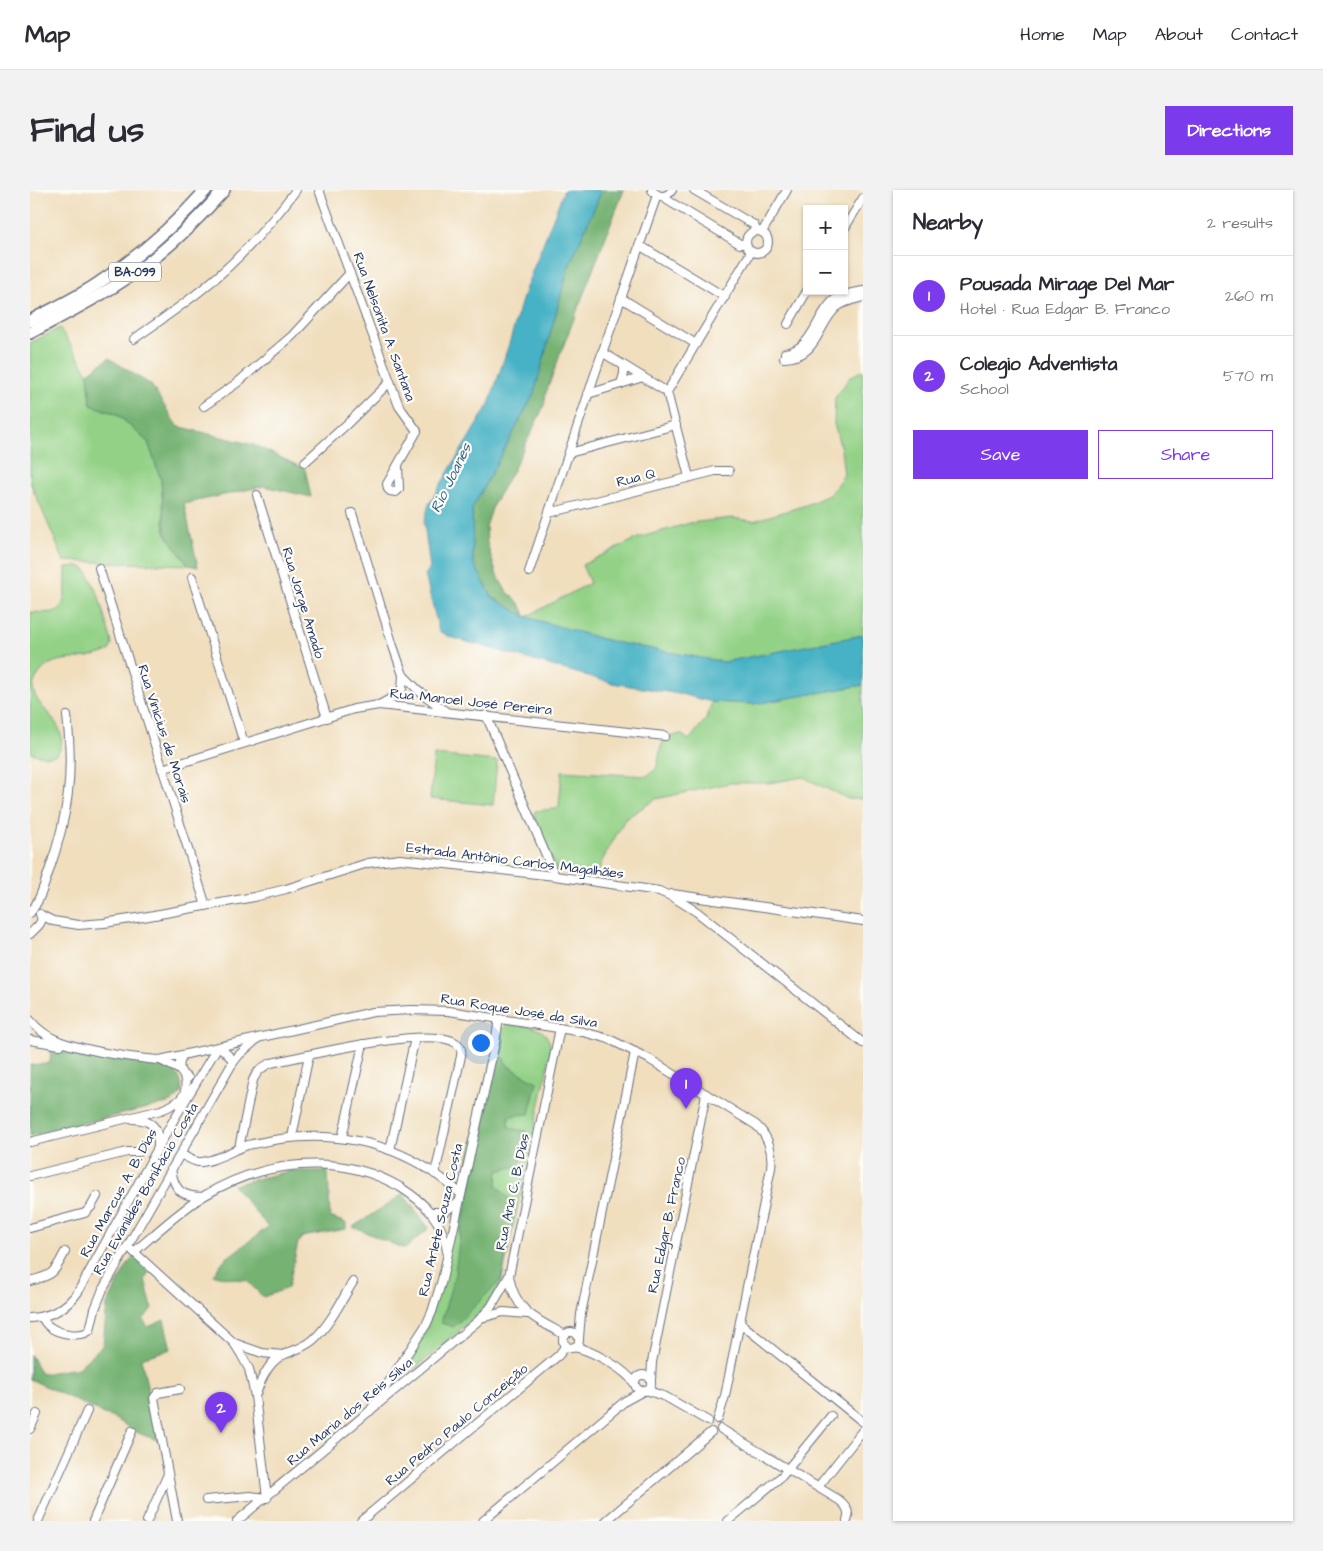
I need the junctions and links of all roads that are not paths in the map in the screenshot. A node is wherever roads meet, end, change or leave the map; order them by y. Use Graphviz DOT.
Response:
graph roads {
  1 [pos="206,190"];
  2 [pos="224,190"];
  3 [pos="296,190"];
  4 [pos="319,190"];
  5 [pos="694,190"];
  6 [pos="787,190"];
  7 [pos="654,193"];
  8 [pos="669,193"];
  9 [pos="863,198"];
  10 [pos="848,222"];
  11 [pos="759,231"];
  12 [pos="745,244"];
  13 [pos="639,245"];
  14 [pos="751,252"];
  15 [pos="350,273"];
  16 [pos="863,291"];
  17 [pos="805,295"];
  18 [pos="725,296"];
  19 [pos="863,297"];
  20 [pos="620,298"];
  21 [pos="30,321"];
  22 [pos="788,324"];
  23 [pos="30,333"];
  24 [pos="134,339"];
  25 [pos="696,344"];
  26 [pos="602,352"];
  27 [pos="624,366"];
  28 [pos="594,377"];
  29 [pos="643,377"];
  30 [pos="390,382"];
  31 [pos="621,384"];
  32 [pos="608,388"];
  33 [pos="668,392"];
  34 [pos="588,394"];
  35 [pos="204,406"];
  36 [pos="676,425"];
  37 [pos="568,453"];
  38 [pos="305,462"];
  39 [pos="398,466"];
  40 [pos="729,471"];
  41 [pos="689,478"];
  42 [pos="257,495"];
  43 [pos="352,513"];
  44 [pos="549,513"];
  45 [pos="99,568"];
  46 [pos="529,572"];
  47 [pos="192,577"];
  48 [pos="403,675"];
  49 [pos="379,705"];
  50 [pos="445,711"];
  51 [pos="486,715"];
  52 [pos="66,716"];
  53 [pos="327,718"];
  54 [pos="666,736"];
  55 [pos="244,743"];
  56 [pos="162,768"];
  57 [pos="557,876"];
  58 [pos="665,893"];
  59 [pos="41,895"];
  60 [pos="704,898"];
  61 [pos="206,906"];
  62 [pos="696,912"];
  63 [pos="30,913"];
  64 [pos="41,915"];
  65 [pos="863,921"];
  66 [pos="61,923"];
  67 [pos="35,925"];
  68 [pos="30,934"];
  69 [pos="499,1019"];
  70 [pos="30,1020"];
  71 [pos="560,1028"];
  72 [pos="260,1037"];
  73 [pos="415,1038"];
  74 [pos="30,1040"];
  75 [pos="238,1043"];
  76 [pos="863,1043"];
  77 [pos="363,1044"];
  78 [pos="219,1047"];
  79 [pos="77,1048"];
  80 [pos="635,1052"];
  81 [pos="196,1053"];
  82 [pos="310,1055"];
  83 [pos="182,1056"];
  84 [pos="234,1059"];
  85 [pos="160,1060"];
  86 [pos="205,1067"];
  87 [pos="182,1073"];
  88 [pos="199,1076"];
  89 [pos="706,1094"];
  90 [pos="160,1110"];
  91 [pos="126,1118"];
  92 [pos="173,1121"];
  93 [pos="154,1127"];
  94 [pos="169,1130"];
  95 [pos="292,1137"];
  96 [pos="342,1138"];
  97 [pos="30,1142"];
  98 [pos="239,1148"];
  99 [pos="157,1150"];
  100 [pos="390,1150"];
  101 [pos="139,1152"];
  102 [pos="181,1154"];
  103 [pos="171,1170"];
  104 [pos="435,1174"];
  105 [pos="30,1176"];
  106 [pos="97,1196"];
  107 [pos="202,1197"];
  108 [pos="460,1198"];
  109 [pos="431,1212"];
  110 [pos="30,1228"];
  111 [pos="131,1249"];
  112 [pos="65,1252"];
  113 [pos="447,1256"];
  114 [pos="509,1276"];
  115 [pos="30,1282"];
  116 [pos="353,1282"];
  117 [pos="581,1314"];
  118 [pos="529,1315"];
  119 [pos="42,1317"];
  120 [pos="30,1318"];
  121 [pos="478,1321"];
  122 [pos="740,1323"];
  123 [pos="567,1334"];
  124 [pos="579,1339"];
  125 [pos="234,1343"];
  126 [pos="570,1346"];
  127 [pos="283,1355"];
  128 [pos="598,1356"];
  129 [pos="405,1358"];
  130 [pos="652,1362"];
  131 [pos="619,1369"];
  132 [pos="414,1374"];
  133 [pos="641,1375"];
  134 [pos="651,1380"];
  135 [pos="635,1384"];
  136 [pos="180,1389"];
  137 [pos="645,1390"];
  138 [pos="255,1396"];
  139 [pos="666,1397"];
  140 [pos="87,1411"];
  141 [pos="370,1411"];
  142 [pos="37,1414"];
  143 [pos="831,1416"];
  144 [pos="718,1419"];
  145 [pos="708,1421"];
  146 [pos="863,1422"];
  147 [pos="721,1428"];
  148 [pos="30,1429"];
  149 [pos="863,1430"];
  150 [pos="132,1431"];
  151 [pos="711,1432"];
  152 [pos="788,1469"];
  153 [pos="168,1474"];
  154 [pos="818,1487"];
  155 [pos="267,1498"];
  156 [pos="206,1500"];
  157 [pos="38,1521"];
  158 [pos="93,1521"];
  159 [pos="147,1521"];
  160 [pos="177,1521"];
  161 [pos="237,1521"];
  162 [pos="361,1521"];
  163 [pos="483,1521"];
  164 [pos="606,1521"];
  165 [pos="728,1521"];
  166 [pos="847,1521"];
  1 -- 21 [label="highway, BA-099"];
  2 -- 23 [label="highway, BA-099"];
  3 -- 24 [label="street"];
  4 -- 15 [label="street, Rua Nelsonita A. Santana"];
  5 -- 11 [label="street"];
  6 -- 11 [label="street"];
  7 -- 8 [label="street"];
  7 -- 13 [label="street"];
  8 -- 12 [label="street"];
  9 -- 10 [label="street"];
  11 -- 12 [label="street"];
  11 -- 14 [label="street"];
  12 -- 14 [label="street"];
  13 -- 18 [label="street"];
  13 -- 20 [label="street"];
  14 -- 18 [label="street"];
  15 -- 30 [label="street, Rua Nelsonita A. Santana"];
  15 -- 35 [label="street"];
  16 -- 19 [label="street"];
  17 -- 22 [label="street"];
  18 -- 25 [label="street"];
  20 -- 25 [label="street"];
  20 -- 26 [label="street"];
  25 -- 33 [label="street"];
  26 -- 27 [label="street"];
  26 -- 28 [label="street"];
  27 -- 29 [label="street"];
  27 -- 31 [label="street"];
  28 -- 32 [label="street"];
  28 -- 34 [label="street"];
  29 -- 31 [label="street"];
  29 -- 33 [label="street"];
  30 -- 38 [label="street"];
  30 -- 39 [label="street, Rua Nelsonita A. Santana"];
  31 -- 32 [label="street"];
  32 -- 34 [label="street"];
  33 -- 36 [label="street"];
  34 -- 37 [label="street"];
  36 -- 37 [label="street"];
  36 -- 41 [label="street"];
  37 -- 44 [label="street"];
  40 -- 41 [label="street, Rua Q"];
  41 -- 44 [label="street, Rua Q"];
  42 -- 53 [label="street, Rua Jorge Amado"];
  43 -- 48 [label="street"];
  44 -- 46 [label="street"];
  45 -- 56 [label="street, Rua Vinicius de Morais"];
  47 -- 55 [label="street"];
  48 -- 49 [label="street"];
  48 -- 50 [label="street"];
  49 -- 50 [label="street, Rua Manoel José Pereira"];
  49 -- 53 [label="street, Rua Manoel José Pereira"];
  50 -- 51 [label="street, Rua Manoel José Pereira"];
  51 -- 54 [label="street, Rua Manoel José Pereira"];
  51 -- 57 [label="street"];
  52 -- 59 [label="street"];
  53 -- 55 [label="street, Rua Manoel José Pereira"];
  55 -- 56 [label="street, Rua Manoel José Pereira"];
  56 -- 61 [label="street, Rua Vinicius de Morais"];
  57 -- 58 [label="street, Estrada Antônio Carlos Magalhães"];
  57 -- 61 [label="street, Estrada Antônio Carlos Magalhães"];
  58 -- 60 [label="street"];
  58 -- 62 [label="street, Estrada Antônio Carlos Magalhães"];
  59 -- 63 [label="street"];
  59 -- 64 [label="street"];
  60 -- 62 [label="street"];
  60 -- 65 [label="street"];
  61 -- 66 [label="street, Estrada Antônio Carlos Magalhães"];
  62 -- 76 [label="street, Estrada Antônio Carlos Magalhães"];
  63 -- 64 [label="street, Estrada Antônio Carlos Magalhães"];
  64 -- 66 [label="street, Estrada Antônio Carlos Magalhães"];
  64 -- 67 [label="street"];
  66 -- 67 [label="street, Estrada Antônio Carlos Magalhães"];
  67 -- 68 [label="street"];
  69 -- 71 [label="street, Rua Roque José da Silva"];
  69 -- 72 [label="street, Rua Roque José da Silva"];
  69 -- 108 [label="street, Rua Arlete Souza Costa"];
  70 -- 79 [label="street, Rua Roque José da Silva"];
  71 -- 80 [label="street, Rua Roque José da Silva"];
  71 -- 114 [label="street, Rua Ana C. B. Dias"];
  72 -- 75 [label="street, Rua Roque José da Silva"];
  72 -- 84 [label="street"];
  73 -- 77 [label="street"];
  73 -- 100 [label="street"];
  73 -- 104 [label="street"];
  74 -- 79 [label="street, Rua Roque José da Silva"];
  75 -- 78 [label="street, Rua Roque José da Silva"];
  75 -- 84 [label="street"];
  77 -- 82 [label="street"];
  77 -- 96 [label="street"];
  78 -- 81 [label="street, Rua Roque José da Silva"];
  78 -- 84 [label="street"];
  78 -- 86 [label="street, Rua Marcus A. B. Dias"];
  79 -- 85 [label="street, Rua Roque José da Silva"];
  80 -- 89 [label="street, Rua Roque José da Silva"];
  80 -- 117 [label="street"];
  81 -- 83 [label="street, Rua Roque José da Silva"];
  81 -- 86 [label="street"];
  82 -- 95 [label="street"];
  82 -- 98 [label="street"];
  83 -- 85 [label="street, Rua Roque José da Silva"];
  83 -- 87 [label="street"];
  84 -- 102 [label="street, Rua Evanildes Bonifácio Costa"];
  85 -- 87 [label="street"];
  86 -- 88 [label="street, Rua Marcus A. B. Dias"];
  87 -- 88 [label="street"];
  87 -- 90 [label="street"];
  88 -- 92 [label="street, Rua Marcus A. B. Dias"];
  89 -- 122 [label="street, Rua Roque José da Silva"];
  89 -- 130 [label="street, Rua Edgar B. Franco"];
  90 -- 91 [label="street"];
  90 -- 92 [label="street"];
  90 -- 93 [label="street"];
  91 -- 93 [label="street"];
  91 -- 97 [label="street"];
  92 -- 94 [label="street, Rua Marcus A. B. Dias"];
  93 -- 94 [label="street"];
  93 -- 99 [label="street"];
  94 -- 99 [label="street, Rua Marcus A. B. Dias"];
  95 -- 96 [label="street"];
  95 -- 98 [label="street"];
  96 -- 100 [label="street"];
  98 -- 102 [label="street"];
  99 -- 119 [label="street, Rua Marcus A. B. Dias"];
  100 -- 104 [label="street"];
  101 -- 105 [label="street"];
  102 -- 103 [label="street, Rua Evanildes Bonifácio Costa"];
  103 -- 107 [label="street"];
  103 -- 111 [label="street, Rua Evanildes Bonifácio Costa"];
  104 -- 108 [label="street"];
  106 -- 110 [label="street"];
  107 -- 109 [label="street"];
  107 -- 111 [label="street"];
  108 -- 109 [label="street"];
  108 -- 113 [label="street, Rua Arlete Souza Costa"];
  109 -- 113 [label="street"];
  111 -- 119 [label="street, Rua Evanildes Bonifácio Costa"];
  111 -- 125 [label="street"];
  112 -- 115 [label="street"];
  113 -- 129 [label="street, Rua Arlete Souza Costa"];
  114 -- 118 [label="street, Rua Ana C. B. Dias"];
  114 -- 121 [label="street, Rua Maria dos Reis Silva"];
  116 -- 127 [label="street"];
  117 -- 123 [label="street"];
  117 -- 124 [label="street"];
  118 -- 121 [label="street, Rua Maria dos Reis Silva"];
  118 -- 123 [label="street, Rua Ana C. B. Dias"];
  119 -- 120 [label="street"];
  121 -- 132 [label="street, Rua Maria dos Reis Silva"];
  122 -- 144 [label="street, Rua Roque José da Silva"];
  122 -- 146 [label="street"];
  123 -- 124 [label="street"];
  123 -- 126 [label="street"];
  124 -- 126 [label="street"];
  124 -- 128 [label="street"];
  125 -- 127 [label="street"];
  125 -- 138 [label="street"];
  126 -- 128 [label="street"];
  126 -- 162 [label="street, Rua Pedro Paulo Conceição"];
  127 -- 138 [label="street"];
  128 -- 131 [label="street"];
  129 -- 132 [label="street"];
  129 -- 141 [label="street, Rua Arlete Souza Costa"];
  130 -- 133 [label="street, Rua Edgar B. Franco"];
  130 -- 134 [label="street, Rua Edgar B. Franco"];
  131 -- 133 [label="street"];
  131 -- 135 [label="street"];
  132 -- 141 [label="street, Rua Maria dos Reis Silva"];
  133 -- 134 [label="street"];
  133 -- 135 [label="street"];
  134 -- 137 [label="street"];
  134 -- 139 [label="street"];
  135 -- 137 [label="street"];
  136 -- 153 [label="street"];
  137 -- 139 [label="street"];
  137 -- 163 [label="street"];
  138 -- 155 [label="street"];
  139 -- 145 [label="street"];
  140 -- 157 [label="street"];
  141 -- 155 [label="street, Rua Maria dos Reis Silva"];
  142 -- 148 [label="street"];
  143 -- 152 [label="street"];
  144 -- 145 [label="street"];
  144 -- 147 [label="street"];
  145 -- 151 [label="street"];
  147 -- 151 [label="street"];
  147 -- 152 [label="street"];
  149 -- 154 [label="street"];
  150 -- 158 [label="street"];
  151 -- 164 [label="street"];
  152 -- 154 [label="street"];
  152 -- 165 [label="street"];
  153 -- 159 [label="street"];
  153 -- 160 [label="street"];
  154 -- 166 [label="street"];
  155 -- 156 [label="street"];
  155 -- 161 [label="street, Rua Maria dos Reis Silva"];
}
